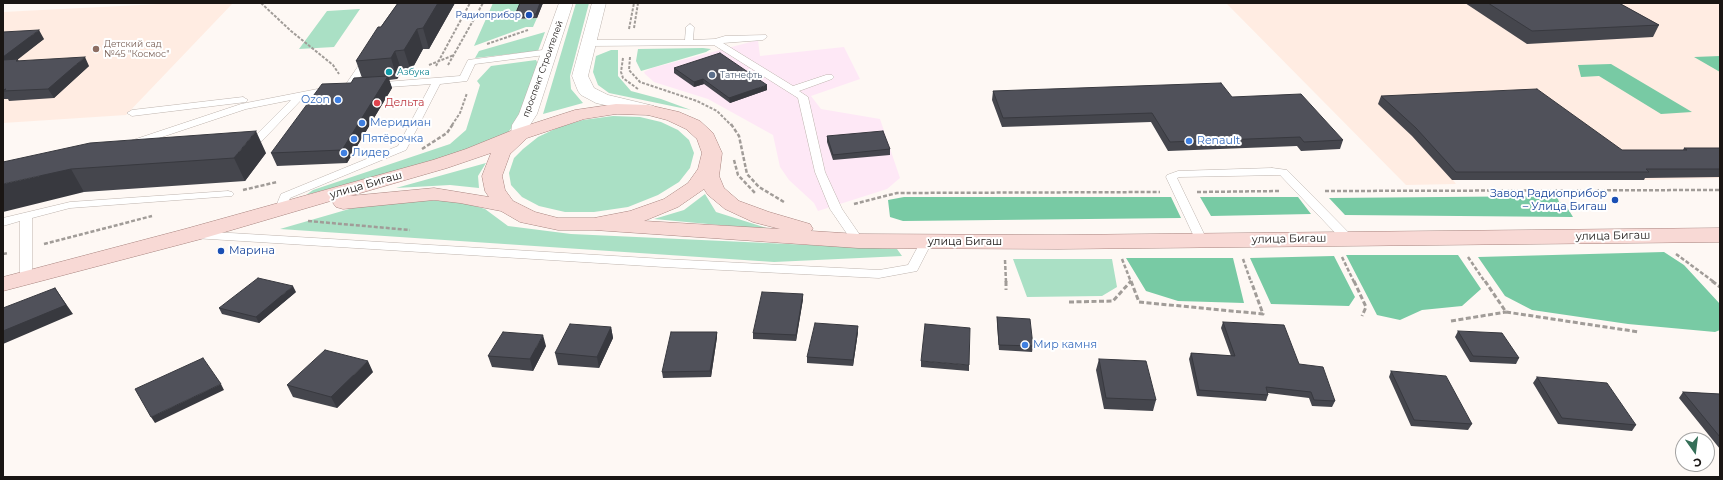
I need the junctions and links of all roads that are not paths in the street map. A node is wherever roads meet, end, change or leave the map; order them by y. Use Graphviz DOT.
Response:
graph roads {
  1 [pos="566,3"];
  2 [pos="599,3"];
  3 [pos="690,27"];
  4 [pos="725,28"];
  5 [pos="763,37"];
  6 [pos="720,40"];
  7 [pos="689,42"];
  8 [pos="589,43"];
  9 [pos="375,48"];
  10 [pos="550,52"];
  11 [pos="829,77"];
  12 [pos="437,81"];
  13 [pos="349,87"];
  14 [pos="792,90"];
  15 [pos="302,94"];
  16 [pos="648,110"];
  17 [pos="132,113"];
  18 [pos="520,134"];
  19 [pos="239,144"];
  20 [pos="139,152"];
  21 [pos="712,152"];
  22 [pos="228,194"];
  23 [pos="506,205"];
  24 [pos="281,209"];
  25 [pos="26,216"];
  26 [pos="3,222"];
  27 [pos="594,224"];
  28 [pos="202,232"];
  29 [pos="1720,234"];
  30 [pos="1340,238"];
  31 [pos="1201,240"];
  32 [pos="858,241"];
  33 [pos="926,242"];
  34 [pos="26,278"];
  35 [pos="3,284"];
  1 -- 10 [label="street, проспект Строителей"];
  2 -- 8 [label="street"];
  3 -- 7 [label="lane"];
  4 -- 6 [label="lane"];
  5 -- 6 [label="lane"];
  6 -- 7 [label="lane"];
  6 -- 14 [label="lane"];
  7 -- 8 [label="lane"];
  8 -- 16 [label="street"];
  9 -- 13 [label="lane"];
  10 -- 12 [label="lane"];
  10 -- 18 [label="street, проспект Строителей"];
  11 -- 14 [label="lane"];
  12 -- 13 [label="lane"];
  12 -- 24 [label="lane"];
  13 -- 15 [label="lane"];
  14 -- 32 [label="lane"];
  15 -- 17 [label="lane"];
  15 -- 19 [label="lane"];
  15 -- 20 [label="lane"];
  16 -- 18 [label="main road, улица Бигаш"];
  16 -- 21 [label="main road, улица Бигаш"];
  18 -- 23 [label="main road"];
  18 -- 24 [label="main road, улица Бигаш"];
  21 -- 27 [label="main road"];
  21 -- 32 [label="main road, улица Бигаш"];
  22 -- 25 [label="lane"];
  23 -- 27 [label="main road"];
  23 -- 28 [label="main road, улица Бигаш"];
  24 -- 28 [label="main road, улица Бигаш"];
  25 -- 26 [label="lane"];
  25 -- 34 [label="lane"];
  27 -- 32 [label="main road, улица Бигаш"];
  28 -- 33 [label="lane"];
  28 -- 34 [label="main road, улица Бигаш"];
  29 -- 30 [label="main road, улица Бигаш"];
  30 -- 31 [label="main road, улица Бигаш"];
  30 -- 31 [label="lane"];
  31 -- 33 [label="main road, улица Бигаш"];
  32 -- 33 [label="main road, улица Бигаш"];
  34 -- 35 [label="main road, улица Бигаш"];
}
